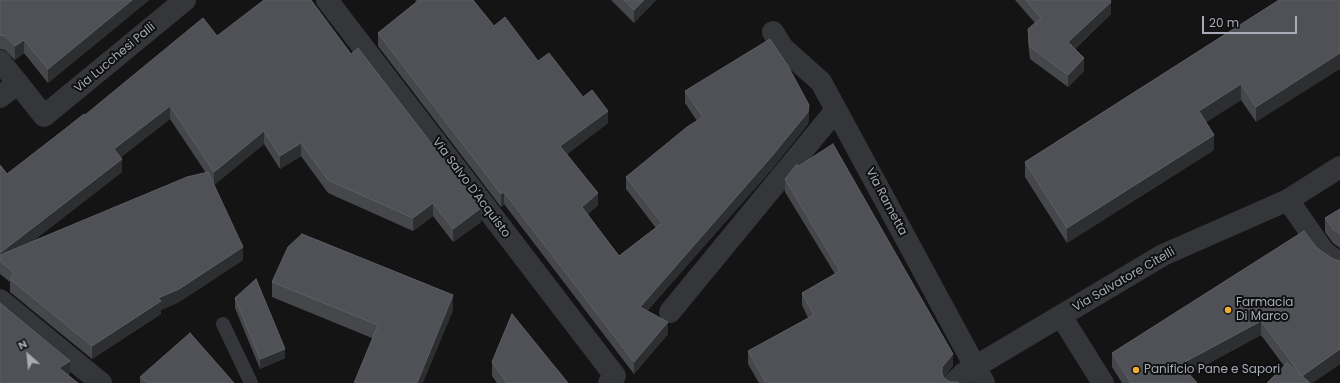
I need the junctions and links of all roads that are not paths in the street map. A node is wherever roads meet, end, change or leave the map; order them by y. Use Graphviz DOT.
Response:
graph roads {
  1 [pos="185,0"];
  2 [pos="327,0"];
  3 [pos="773,32"];
  4 [pos="0,61"];
  5 [pos="18,83"];
  6 [pos="0,97"];
  7 [pos="836,110"];
  8 [pos="1340,167"];
  9 [pos="1288,200"];
  10 [pos="1340,263"];
  11 [pos="0,300"];
  12 [pos="670,312"];
  13 [pos="1061,316"];
  14 [pos="223,324"];
  15 [pos="980,375"];
  16 [pos="612,379"];
  17 [pos="101,383"];
  18 [pos="252,383"];
  19 [pos="954,383"];
  20 [pos="1103,383"];
  1 -- 5 [label="street, Via Lucchesi Palli"];
  2 -- 16 [label="street, Via Salvo D'Acquisto"];
  3 -- 7 [label="street, Via Rametta"];
  4 -- 5 [label="street"];
  5 -- 6 [label="street"];
  7 -- 12 [label="street"];
  7 -- 15 [label="street, Via Rametta"];
  8 -- 9 [label="street, Via Salvatore Citelli"];
  9 -- 10 [label="street"];
  9 -- 13 [label="street, Via Salvatore Citelli"];
  11 -- 17 [label="street"];
  13 -- 15 [label="street, Via Salvatore Citelli"];
  13 -- 20 [label="street"];
  14 -- 18 [label="lane"];
  15 -- 19 [label="street, Via Salvatore Citelli"];
}
